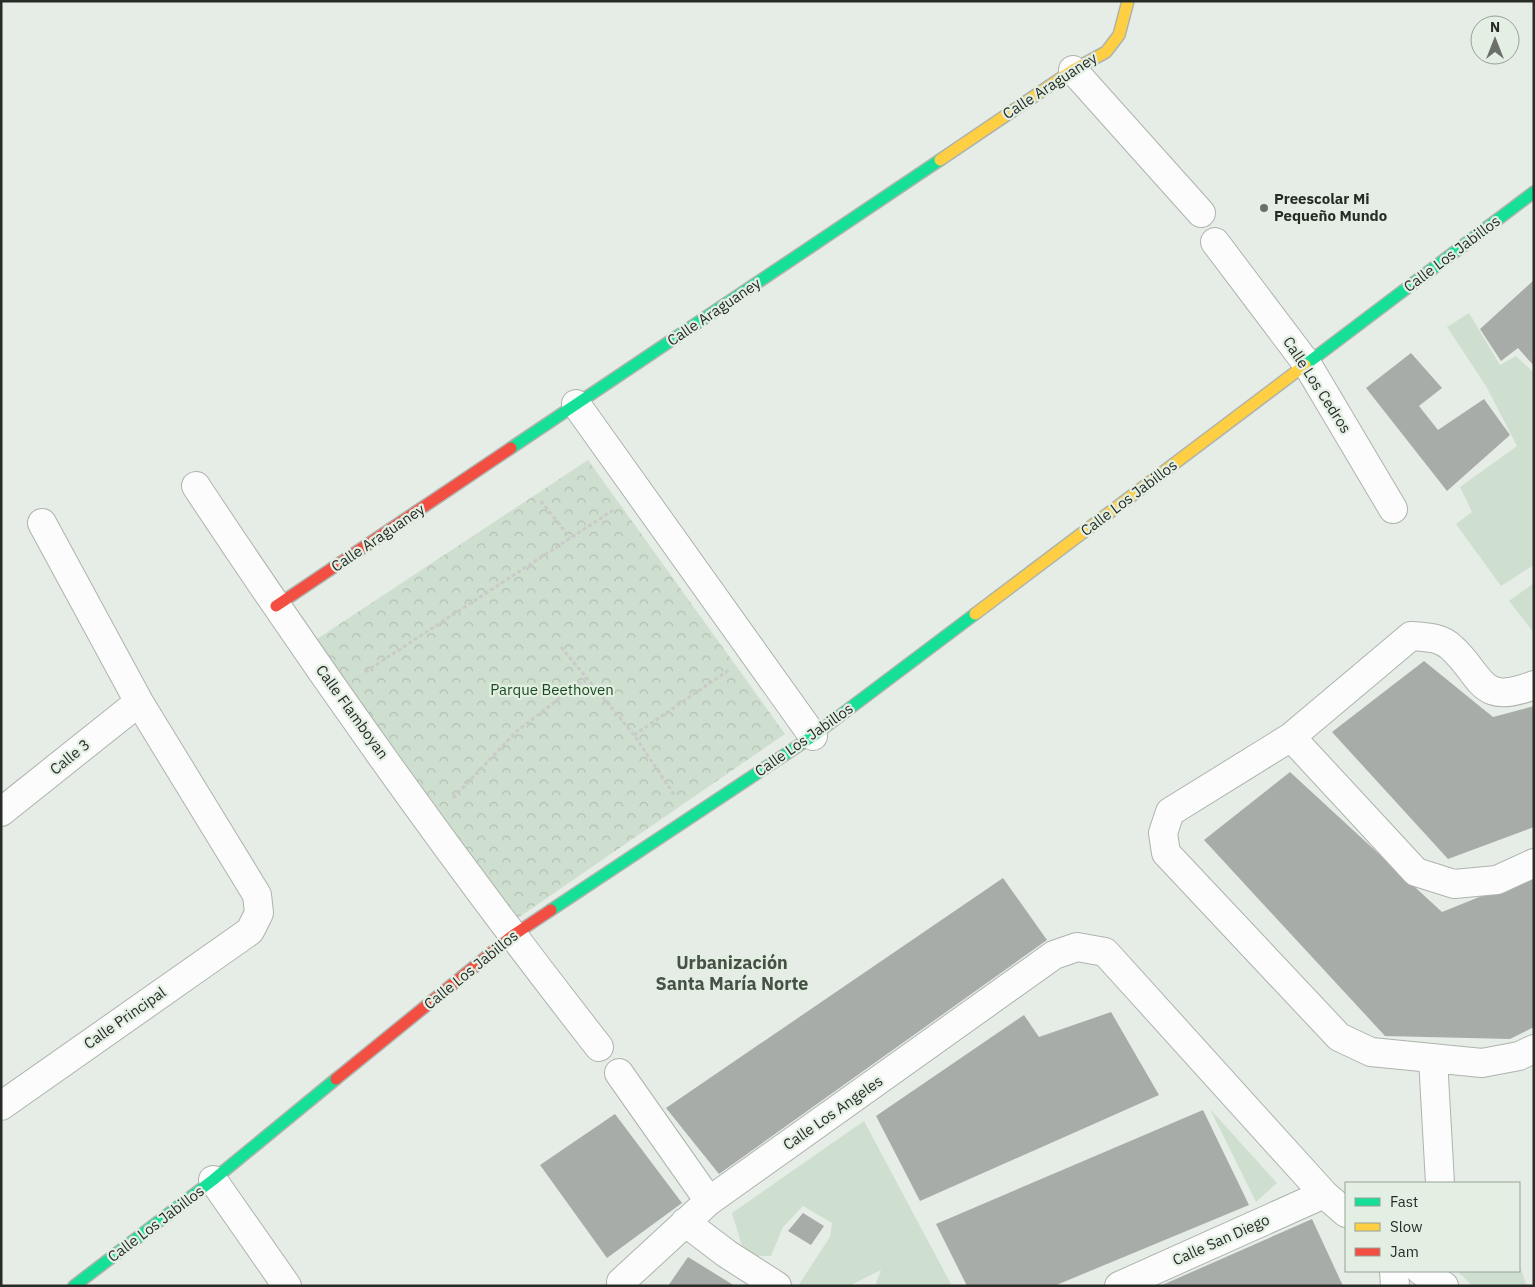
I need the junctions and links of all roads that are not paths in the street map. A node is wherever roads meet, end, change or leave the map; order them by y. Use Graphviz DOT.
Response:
graph roads {
  1 [pos="1128,1"];
  2 [pos="1073,70"];
  3 [pos="1534,192"];
  4 [pos="1201,213"];
  5 [pos="1215,242"];
  6 [pos="1307,364"];
  7 [pos="576,404"];
  8 [pos="196,486"];
  9 [pos="1392,508"];
  10 [pos="42,522"];
  11 [pos="276,606"];
  12 [pos="1534,684"];
  13 [pos="139,702"];
  14 [pos="813,736"];
  15 [pos="1291,737"];
  16 [pos="1,812"];
  17 [pos="1534,863"];
  18 [pos="512,936"];
  19 [pos="599,1048"];
  20 [pos="1534,1049"];
  21 [pos="1433,1059"];
  22 [pos="620,1073"];
  23 [pos="1,1106"];
  24 [pos="213,1180"];
  25 [pos="1440,1182"];
  26 [pos="1324,1194"];
  27 [pos="710,1201"];
  28 [pos="1345,1212"];
  29 [pos="685,1222"];
  30 [pos="1394,1272"];
  31 [pos="1423,1272"];
  32 [pos="621,1282"];
  33 [pos="74,1286"];
  34 [pos="286,1286"];
  35 [pos="777,1286"];
  36 [pos="1119,1286"];
  37 [pos="1395,1286"];
  38 [pos="1444,1286"];
  1 -- 2 [label="street, Calle Araguaney"];
  2 -- 4 [label="street"];
  2 -- 7 [label="street, Calle Araguaney"];
  3 -- 6 [label="street, Calle Los Jabillos"];
  5 -- 6 [label="street, Calle Los Cedros"];
  6 -- 9 [label="street, Calle Los Cedros"];
  6 -- 14 [label="street, Calle Los Jabillos"];
  7 -- 11 [label="street, Calle Araguaney"];
  7 -- 14 [label="street"];
  8 -- 11 [label="street, Calle Flamboyan"];
  10 -- 13 [label="street"];
  11 -- 18 [label="street, Calle Flamboyan"];
  12 -- 15 [label="street"];
  13 -- 16 [label="street, Calle 3"];
  13 -- 23 [label="street, Calle Principal"];
  14 -- 18 [label="street, Calle Los Jabillos"];
  15 -- 17 [label="street"];
  15 -- 21 [label="street"];
  18 -- 19 [label="street, Calle Flamboyan"];
  18 -- 24 [label="street, Calle Los Jabillos"];
  20 -- 21 [label="street"];
  21 -- 25 [label="street"];
  22 -- 27 [label="street"];
  24 -- 33 [label="street, Calle Los Jabillos"];
  24 -- 34 [label="street"];
  26 -- 27 [label="street, Calle Los Angeles"];
  26 -- 28 [label="street, Calle Los Angeles"];
  26 -- 36 [label="street, Calle San Diego"];
  27 -- 29 [label="street, Calle Los Angeles"];
  29 -- 32 [label="street, Calle Los Angeles"];
  29 -- 35 [label="street"];
  30 -- 37 [label="street"];
  31 -- 38 [label="street"];
}
